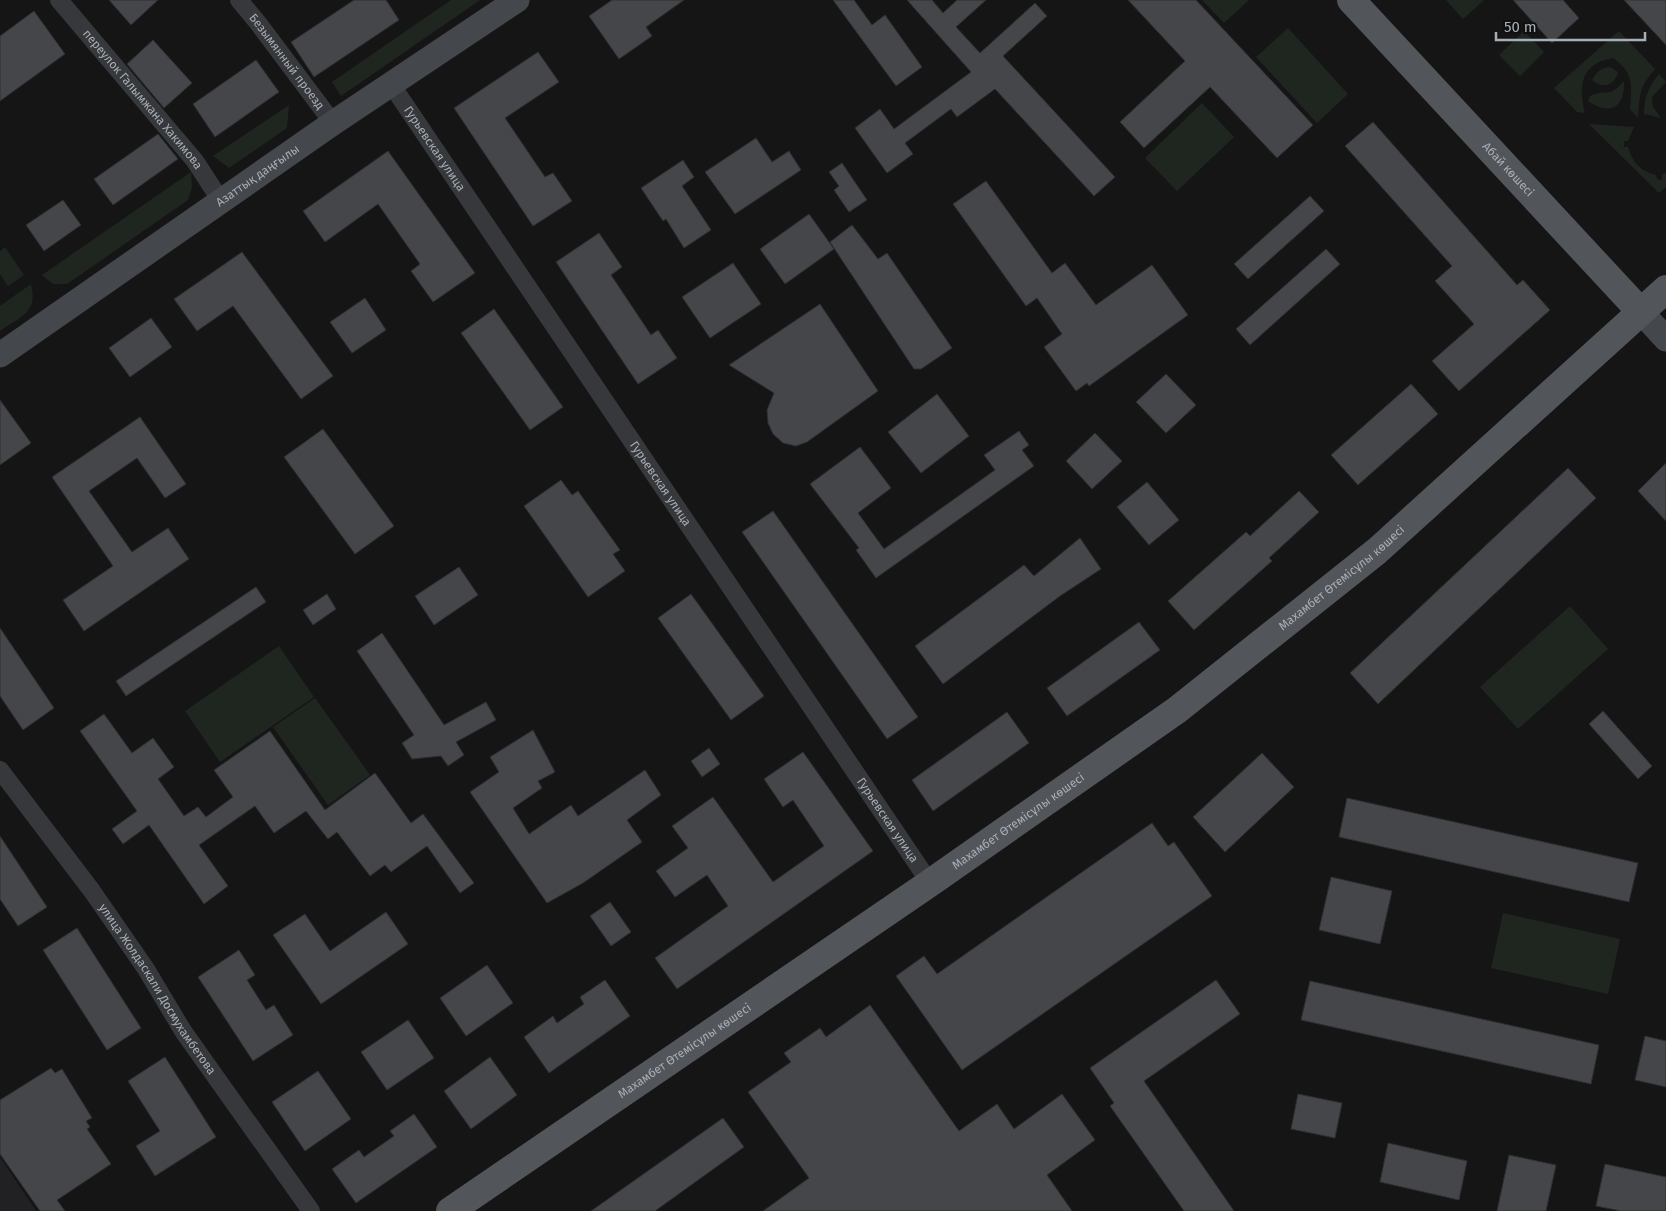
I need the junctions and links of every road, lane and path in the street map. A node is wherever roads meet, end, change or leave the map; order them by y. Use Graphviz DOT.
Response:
graph roads {
  1 [pos="59,0"];
  2 [pos="239,0"];
  3 [pos="516,0"];
  4 [pos="1351,0"];
  5 [pos="391,84"];
  6 [pos="333,123"];
  7 [pos="221,202"];
  8 [pos="1666,289"];
  9 [pos="1641,312"];
  10 [pos="1666,339"];
  11 [pos="0,356"];
  12 [pos="0,770"];
  13 [pos="930,883"];
  14 [pos="311,1211"];
  15 [pos="450,1211"];
  1 -- 7 [label="street, переулок Галымжана Хакимова"];
  2 -- 6 [label="street, Безымянный проезд"];
  3 -- 5 [label="street, Азаттық даңғылы"];
  4 -- 9 [label="main road, Абай көшесі"];
  5 -- 6 [label="street, Азаттық даңғылы"];
  5 -- 13 [label="street, Гурьевская улица"];
  6 -- 7 [label="street, Азаттық даңғылы"];
  7 -- 11 [label="street, Азаттық даңғылы"];
  8 -- 9 [label="main road, Махамбет Өтемісұлы көшесі"];
  9 -- 10 [label="street, Абай көшесі"];
  9 -- 13 [label="main road, Махамбет Өтемісұлы көшесі"];
  12 -- 14 [label="street, улица Жолдаскали Досмухамбетова"];
  13 -- 15 [label="main road, Махамбет Өтемісұлы көшесі"];
}
